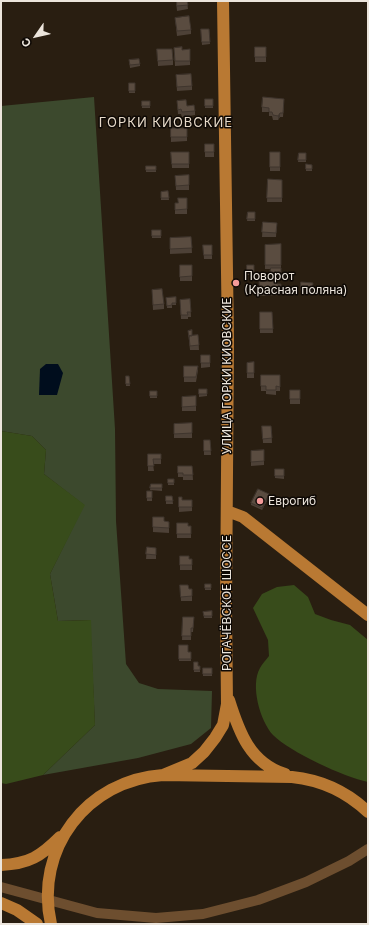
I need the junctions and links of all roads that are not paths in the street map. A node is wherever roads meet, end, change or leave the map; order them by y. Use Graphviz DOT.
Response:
graph roads {
  1 [pos="223,1"];
  2 [pos="227,511"];
  3 [pos="368,615"];
  4 [pos="227,695"];
  5 [pos="164,775"];
  6 [pos="292,777"];
  7 [pos="368,812"];
  8 [pos="67,830"];
  9 [pos="368,849"];
  10 [pos="1,865"];
  11 [pos="6,889"];
  12 [pos="1,903"];
  13 [pos="37,924"];
  14 [pos="50,924"];
  1 -- 2 [label="main road, УЛИЦА ГОРКИ КИОВСКИЕ"];
  2 -- 3 [label="main road"];
  2 -- 4 [label="main road, РОГАЧЁВСКОЕ ШОССЕ"];
  4 -- 5 [label="main road, РОГАЧЁВСКОЕ ШОССЕ"];
  4 -- 6 [label="main road, РОГАЧЁВСКОЕ ШОССЕ"];
  5 -- 6 [label="main road, РОГАЧЁВСКОЕ ШОССЕ"];
  5 -- 8 [label="main road, РОГАЧЁВСКОЕ ШОССЕ"];
  6 -- 7 [label="main road, РОГАЧЁВСКОЕ ШОССЕ"];
  8 -- 10 [label="main road"];
  8 -- 14 [label="main road, РОГАЧЁВСКОЕ ШОССЕ"];
  9 -- 11 [label="street"];
  12 -- 13 [label="main road"];
}
